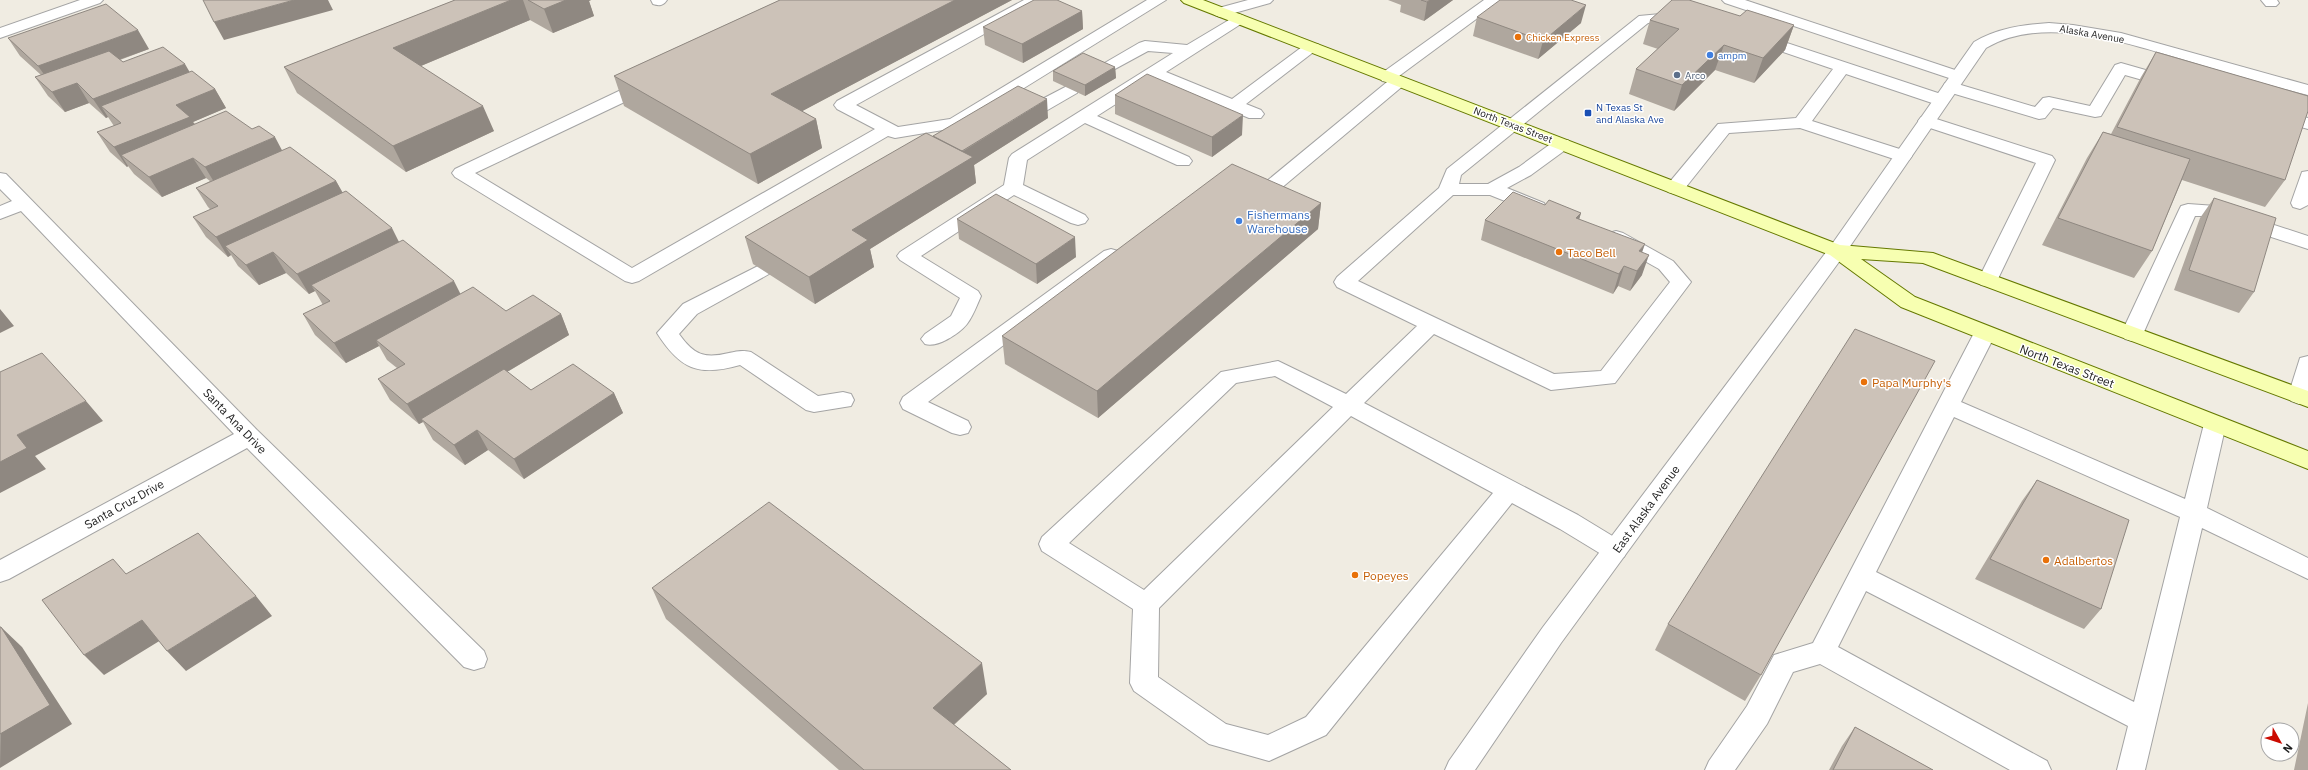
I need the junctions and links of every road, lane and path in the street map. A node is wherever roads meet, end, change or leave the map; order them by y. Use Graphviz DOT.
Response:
graph roads {
  1 [pos="95,0"];
  2 [pos="1035,0"];
  3 [pos="1158,0"];
  4 [pos="1189,0"];
  5 [pos="1265,0"];
  6 [pos="1494,0"];
  7 [pos="1730,0"];
  8 [pos="1220,12"];
  9 [pos="1239,19"];
  10 [pos="1699,19"];
  11 [pos="0,33"];
  12 [pos="1745,34"];
  13 [pos="1312,48"];
  14 [pos="1190,50"];
  15 [pos="1843,67"];
  16 [pos="1102,71"];
  17 [pos="1154,73"];
  18 [pos="662,78"];
  19 [pos="1393,79"];
  20 [pos="1950,88"];
  21 [pos="2188,88"];
  22 [pos="1071,89"];
  23 [pos="2308,90"];
  24 [pos="1235,105"];
  25 [pos="2263,110"];
  26 [pos="1033,111"];
  27 [pos="1255,114"];
  28 [pos="1085,117"];
  29 [pos="1927,121"];
  30 [pos="1801,123"];
  31 [pos="2308,124"];
  32 [pos="1512,125"];
  33 [pos="888,129"];
  34 [pos="1562,144"];
  35 [pos="1903,156"];
  36 [pos="1183,161"];
  37 [pos="2308,176"];
  38 [pos="0,178"];
  39 [pos="1229,182"];
  40 [pos="1013,187"];
  41 [pos="1675,188"];
  42 [pos="1492,189"];
  43 [pos="1448,190"];
  44 [pos="24,203"];
  45 [pos="2300,203"];
  46 [pos="0,213"];
  47 [pos="1557,214"];
  48 [pos="1078,219"];
  49 [pos="1601,232"];
  50 [pos="2308,243"];
  51 [pos="1126,244"];
  52 [pos="1837,251"];
  53 [pos="762,270"];
  54 [pos="1988,280"];
  55 [pos="1431,324"];
  56 [pos="1985,333"];
  57 [pos="2132,334"];
  58 [pos="932,339"];
  59 [pos="2308,363"];
  60 [pos="2304,397"];
  61 [pos="844,400"];
  62 [pos="1348,405"];
  63 [pos="1948,405"];
  64 [pos="2215,424"];
  65 [pos="960,427"];
  66 [pos="249,436"];
  67 [pos="2308,460"];
  68 [pos="1509,490"];
  69 [pos="2192,512"];
  70 [pos="1615,550"];
  71 [pos="2308,569"];
  72 [pos="0,572"];
  73 [pos="1861,576"];
  74 [pos="1146,604"];
  75 [pos="1822,652"];
  76 [pos="474,659"];
  77 [pos="2143,720"];
  78 [pos="1459,770"];
  79 [pos="1719,770"];
  80 [pos="2037,770"];
  81 [pos="2131,770"];
  1 -- 11 [label="street"];
  2 -- 33 [label="street"];
  3 -- 33 [label="street"];
  4 -- 8 [label="main road, North Texas Street"];
  5 -- 8 [label="street"];
  6 -- 19 [label="street"];
  7 -- 20 [label="street"];
  8 -- 9 [label="main road, North Texas Street"];
  9 -- 13 [label="main road, North Texas Street"];
  9 -- 14 [label="street"];
  10 -- 32 [label="street"];
  12 -- 15 [label="street"];
  13 -- 19 [label="main road, North Texas Street"];
  13 -- 24 [label="street"];
  14 -- 16 [label="street"];
  14 -- 17 [label="street"];
  15 -- 20 [label="street"];
  15 -- 30 [label="street"];
  17 -- 24 [label="street"];
  17 -- 28 [label="street"];
  18 -- 33 [label="street"];
  19 -- 32 [label="main road, North Texas Street"];
  19 -- 39 [label="street"];
  20 -- 21 [label="street"];
  20 -- 23 [label="street, Alaska Avenue"];
  20 -- 29 [label="street, Alaska Avenue"];
  22 -- 26 [label="street"];
  24 -- 27 [label="street"];
  25 -- 31 [label="street"];
  28 -- 36 [label="street"];
  28 -- 40 [label="street"];
  29 -- 35 [label="street, Alaska Avenue"];
  29 -- 54 [label="street"];
  30 -- 35 [label="street"];
  30 -- 41 [label="street"];
  32 -- 34 [label="main road, North Texas Street"];
  32 -- 43 [label="street"];
  34 -- 41 [label="main road, North Texas Street"];
  34 -- 42 [label="street"];
  35 -- 52 [label="street, Alaska Avenue"];
  37 -- 45 [label="street"];
  38 -- 44 [label="street, Santa Ana Drive"];
  40 -- 48 [label="street"];
  40 -- 58 [label="street"];
  41 -- 52 [label="main road, North Texas Street"];
  42 -- 43 [label="street"];
  42 -- 47 [label="street"];
  43 -- 55 [label="street"];
  44 -- 46 [label="street"];
  44 -- 66 [label="street, Santa Ana Drive"];
  49 -- 55 [label="street"];
  50 -- 57 [label="street"];
  51 -- 65 [label="street"];
  52 -- 54 [label="main road, North Texas Street"];
  52 -- 56 [label="main road, North Texas Street"];
  52 -- 70 [label="street, East Alaska Avenue"];
  53 -- 61 [label="street"];
  54 -- 57 [label="main road, North Texas Street"];
  55 -- 62 [label="street"];
  56 -- 63 [label="street"];
  56 -- 64 [label="main road, North Texas Street"];
  57 -- 60 [label="main road, North Texas Street"];
  59 -- 60 [label="street"];
  62 -- 68 [label="street"];
  62 -- 74 [label="street"];
  62 -- 74 [label="street"];
  63 -- 69 [label="street"];
  63 -- 73 [label="street"];
  64 -- 67 [label="main road, North Texas Street"];
  64 -- 69 [label="street"];
  66 -- 72 [label="street, Santa Cruz Drive"];
  66 -- 76 [label="street, Santa Ana Drive"];
  68 -- 70 [label="street"];
  68 -- 74 [label="street"];
  69 -- 71 [label="street"];
  69 -- 77 [label="street"];
  70 -- 78 [label="street, East Alaska Avenue"];
  73 -- 75 [label="street"];
  73 -- 77 [label="street"];
  75 -- 79 [label="street"];
  75 -- 80 [label="street"];
  77 -- 81 [label="street"];
}
